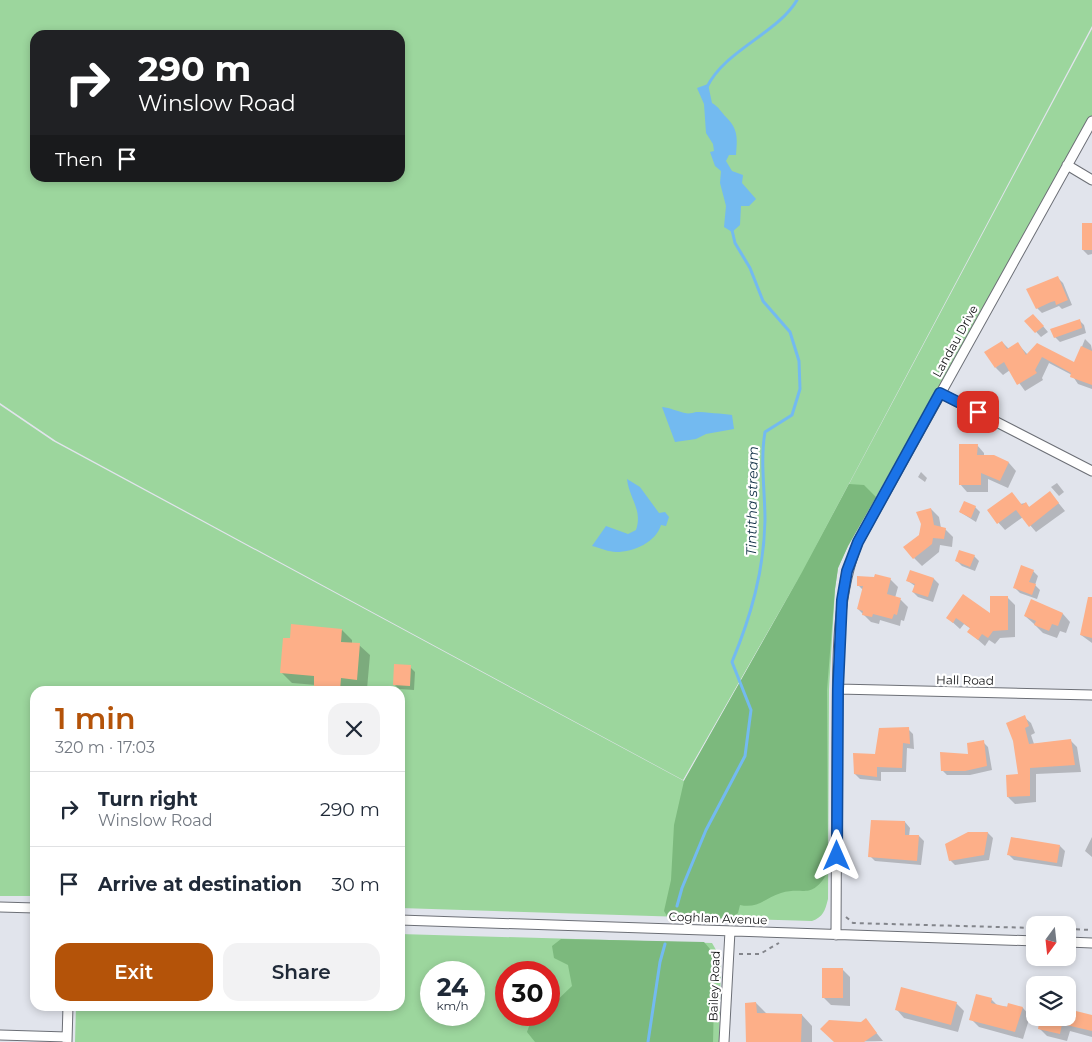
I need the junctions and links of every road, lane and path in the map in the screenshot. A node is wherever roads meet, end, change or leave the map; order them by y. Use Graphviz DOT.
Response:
graph roads {
  1 [pos="1092,121"];
  2 [pos="1067,165"];
  3 [pos="1092,180"];
  4 [pos="940,393"];
  5 [pos="1092,471"];
  6 [pos="838,689"];
  7 [pos="1092,696"];
  8 [pos="0,907"];
  9 [pos="30,908"];
  10 [pos="842,915"];
  11 [pos="405,920"];
  12 [pos="1026,928"];
  13 [pos="1076,929"];
  14 [pos="1092,930"];
  15 [pos="730,931"];
  16 [pos="836,935"];
  17 [pos="785,940"];
  18 [pos="1026,941"];
  19 [pos="1076,942"];
  20 [pos="1092,943"];
  21 [pos="736,954"];
  22 [pos="68,1011"];
  23 [pos="0,1035"];
  24 [pos="67,1039"];
  25 [pos="724,1042"];
  1 -- 2 [label="street, Landau Drive"];
  2 -- 3 [label="street"];
  2 -- 4 [label="street, Landau Drive"];
  4 -- 5 [label="street"];
  4 -- 6 [label="street, Landau Drive"];
  6 -- 7 [label="street, Hall Road"];
  6 -- 16 [label="street, Landau Drive"];
  8 -- 9 [label="street"];
  10 -- 12 [label="path"];
  11 -- 15 [label="street, Coghlan Avenue"];
  13 -- 14 [label="path"];
  15 -- 16 [label="street, Coghlan Avenue"];
  15 -- 25 [label="street, Bailey Road"];
  16 -- 18 [label="street, Coghlan Avenue"];
  17 -- 21 [label="path"];
  19 -- 20 [label="street"];
  22 -- 24 [label="street"];
  23 -- 24 [label="street"];
}
